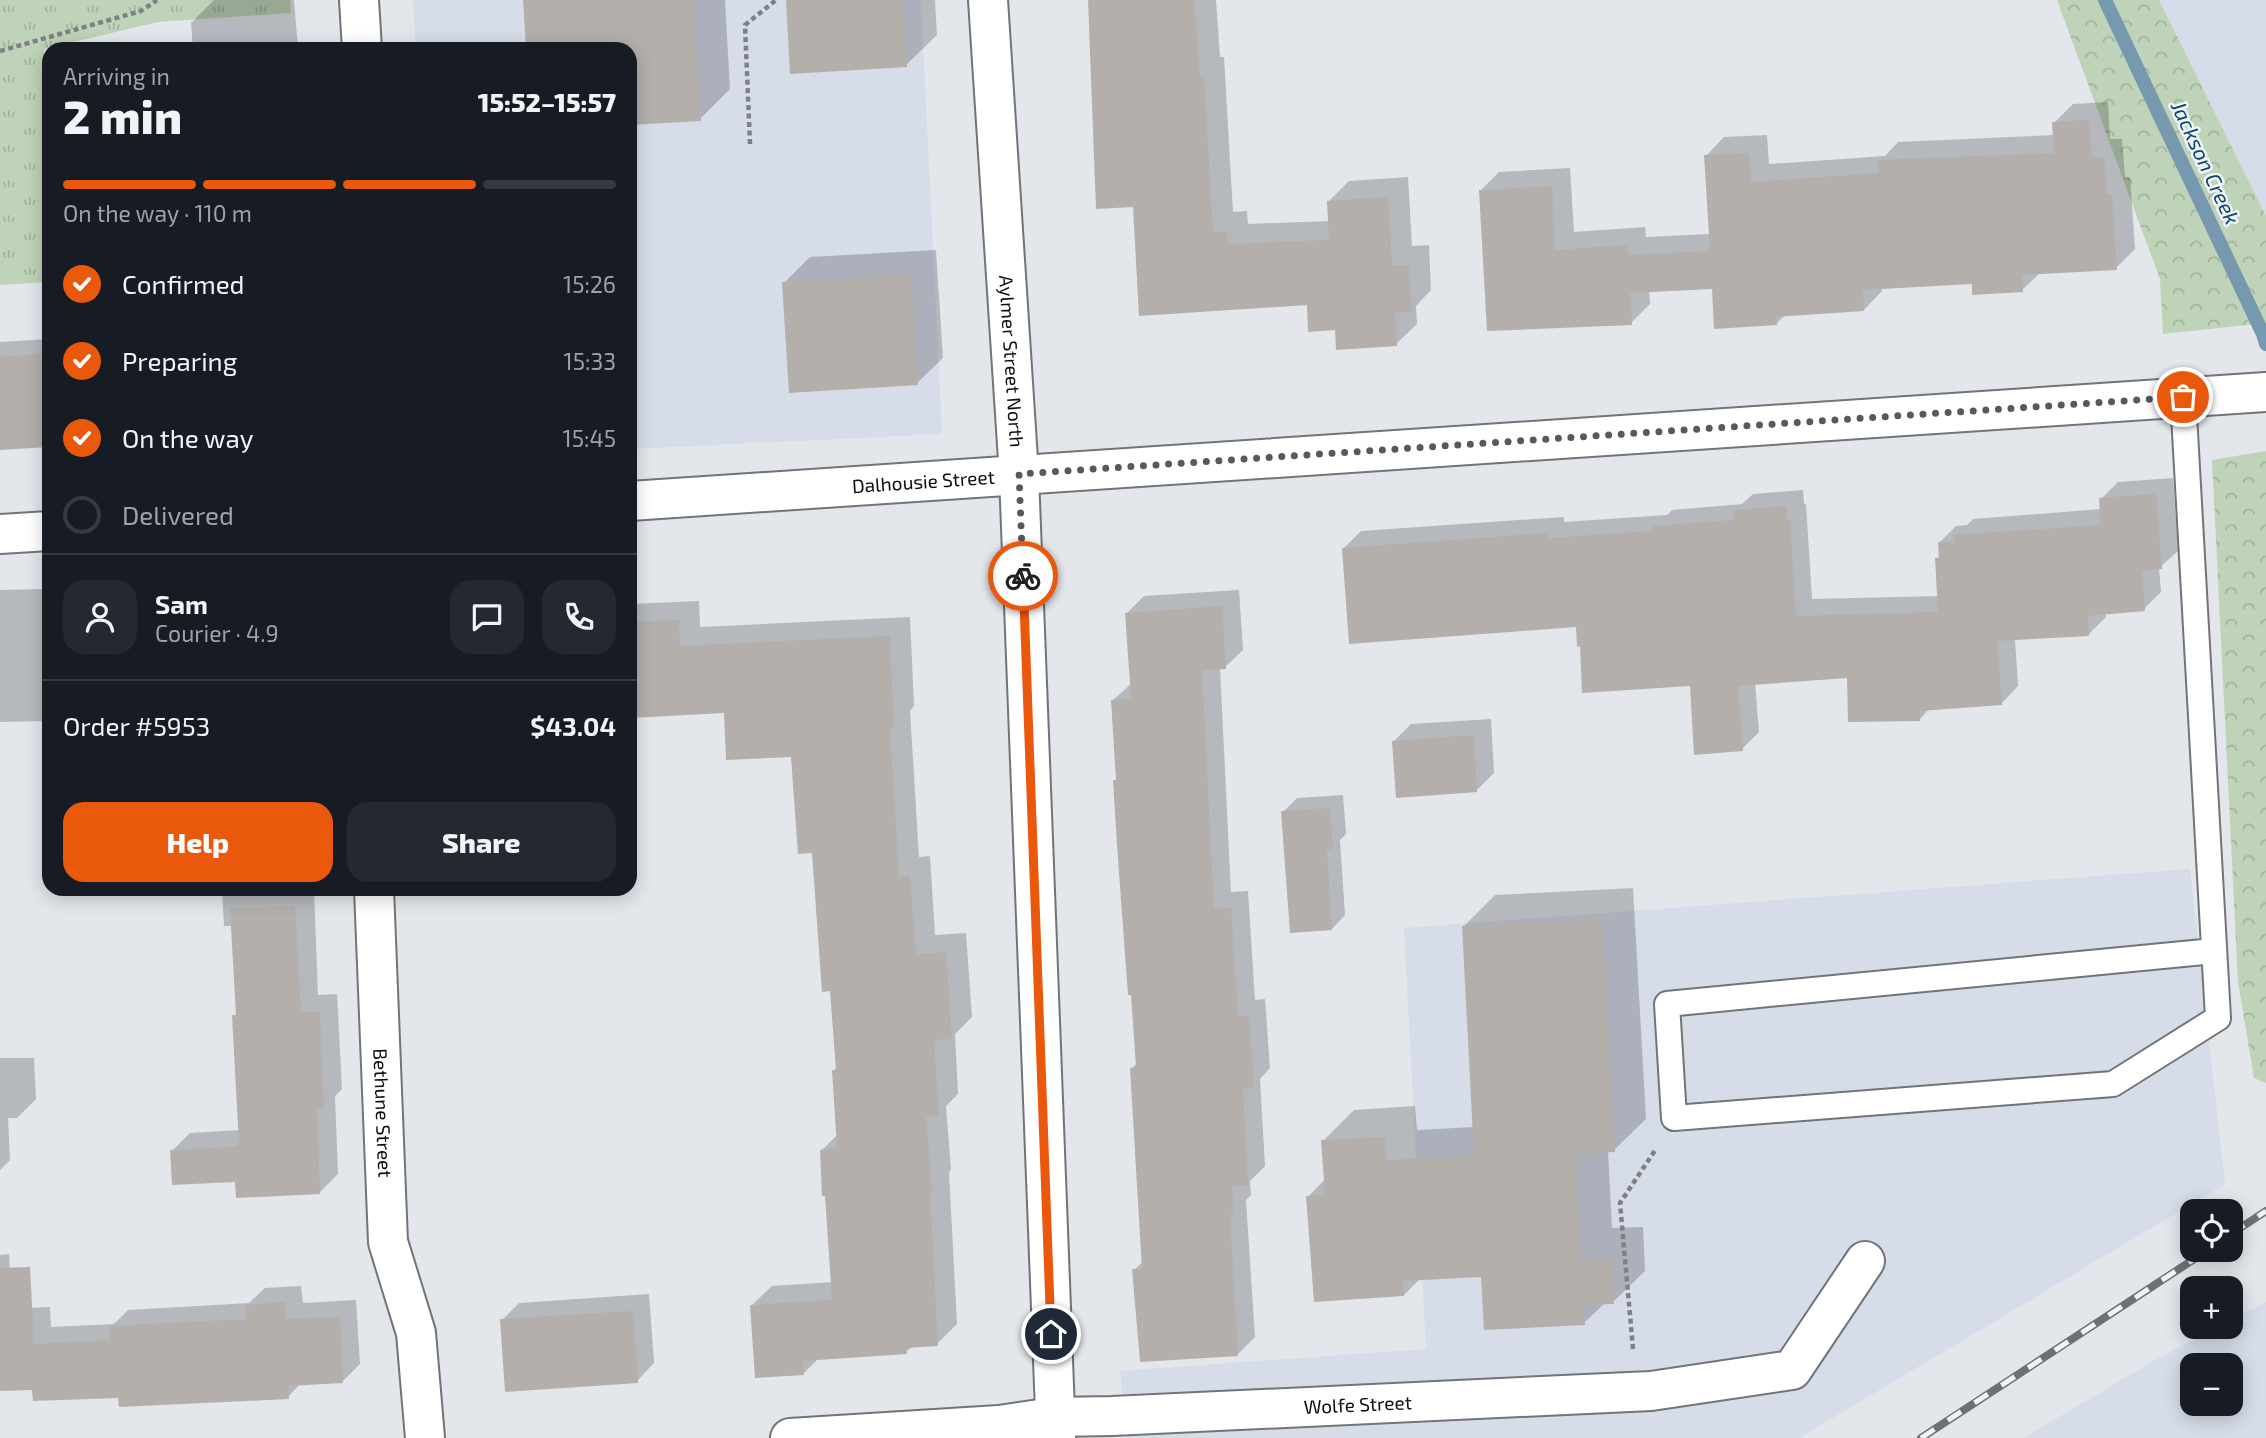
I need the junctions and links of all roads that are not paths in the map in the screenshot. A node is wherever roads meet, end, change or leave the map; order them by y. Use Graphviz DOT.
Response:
graph roads {
  1 [pos="359,0"];
  2 [pos="988,0"];
  3 [pos="362,42"];
  4 [pos="2248,393"];
  5 [pos="2183,397"];
  6 [pos="1019,474"];
  7 [pos="637,500"];
  8 [pos="42,531"];
  9 [pos="0,534"];
  10 [pos="374,896"];
  11 [pos="2214,951"];
  12 [pos="1865,1261"];
  13 [pos="1055,1427"];
  14 [pos="425,1438"];
  15 [pos="790,1438"];
  1 -- 3 [label="street"];
  2 -- 6 [label="street, Aylmer Street North"];
  4 -- 5 [label="street, Dalhousie Street"];
  5 -- 6 [label="street, Dalhousie Street"];
  5 -- 11 [label="lane"];
  6 -- 7 [label="street, Dalhousie Street"];
  6 -- 13 [label="street, Aylmer Street North"];
  8 -- 9 [label="street"];
  10 -- 14 [label="street, Bethune Street"];
  11 -- 11 [label="lane"];
  12 -- 13 [label="street, Wolfe Street"];
  13 -- 15 [label="street, Wolfe Street"];
}
